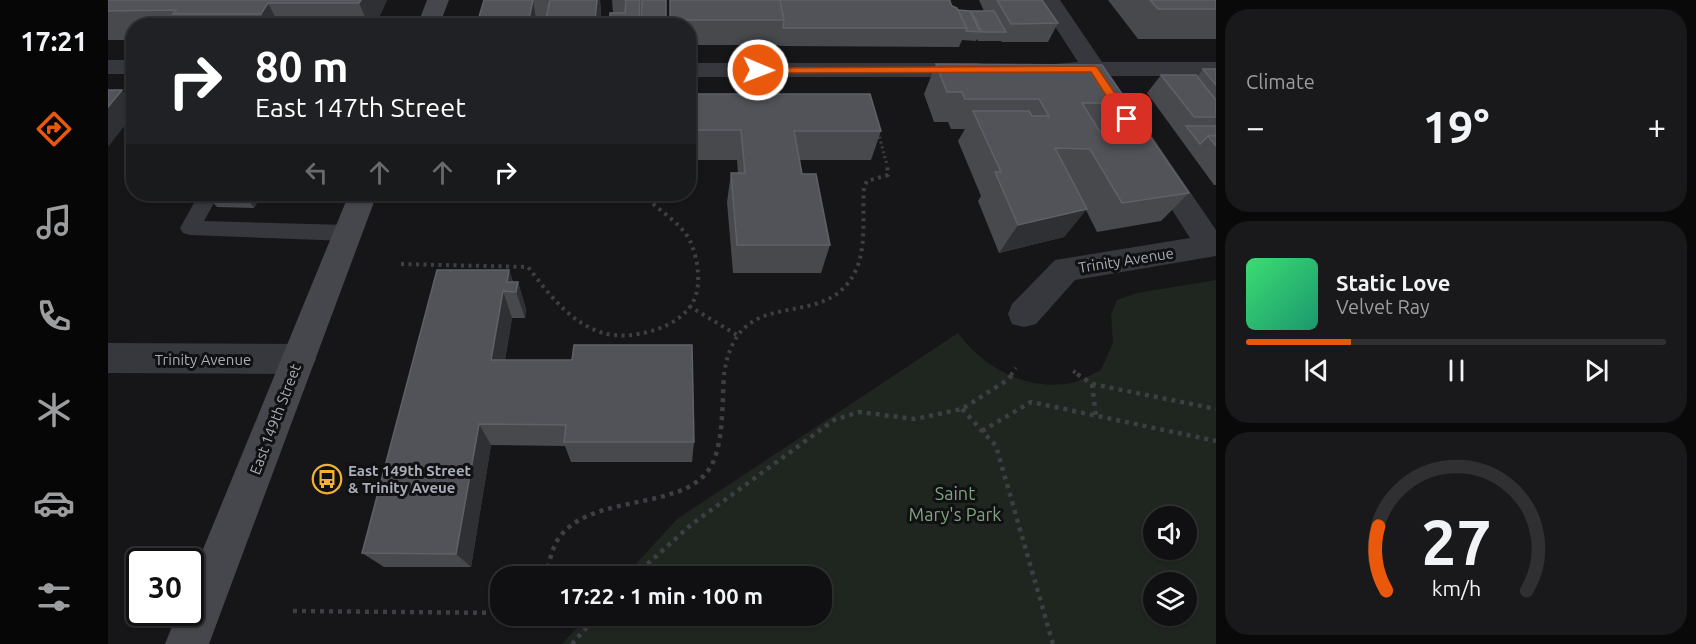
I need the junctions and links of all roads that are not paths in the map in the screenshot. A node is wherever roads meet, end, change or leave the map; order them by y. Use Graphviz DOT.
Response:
graph roads {
  1 [pos="438,0"];
  2 [pos="1049,0"];
  3 [pos="431,18"];
  4 [pos="108,68"];
  5 [pos="126,68"];
  6 [pos="1094,69"];
  7 [pos="1216,69"];
  8 [pos="696,70"];
  9 [pos="1001,70"];
  10 [pos="1036,70"];
  11 [pos="205,201"];
  12 [pos="360,201"];
  13 [pos="348,233"];
  14 [pos="1024,314"];
  15 [pos="108,358"];
  16 [pos="298,359"];
  17 [pos="187,644"];
  1 -- 3 [label="main road"];
  2 -- 6 [label="street"];
  4 -- 5 [label="street"];
  6 -- 7 [label="street"];
  6 -- 10 [label="street"];
  6 -- 14 [label="street, Trinity Avenue"];
  8 -- 9 [label="street"];
  11 -- 13 [label="lane"];
  12 -- 13 [label="main road, East 149th Street"];
  13 -- 16 [label="main road, East 149th Street"];
  15 -- 16 [label="street, Trinity Avenue"];
  16 -- 17 [label="main road, East 149th Street"];
}
